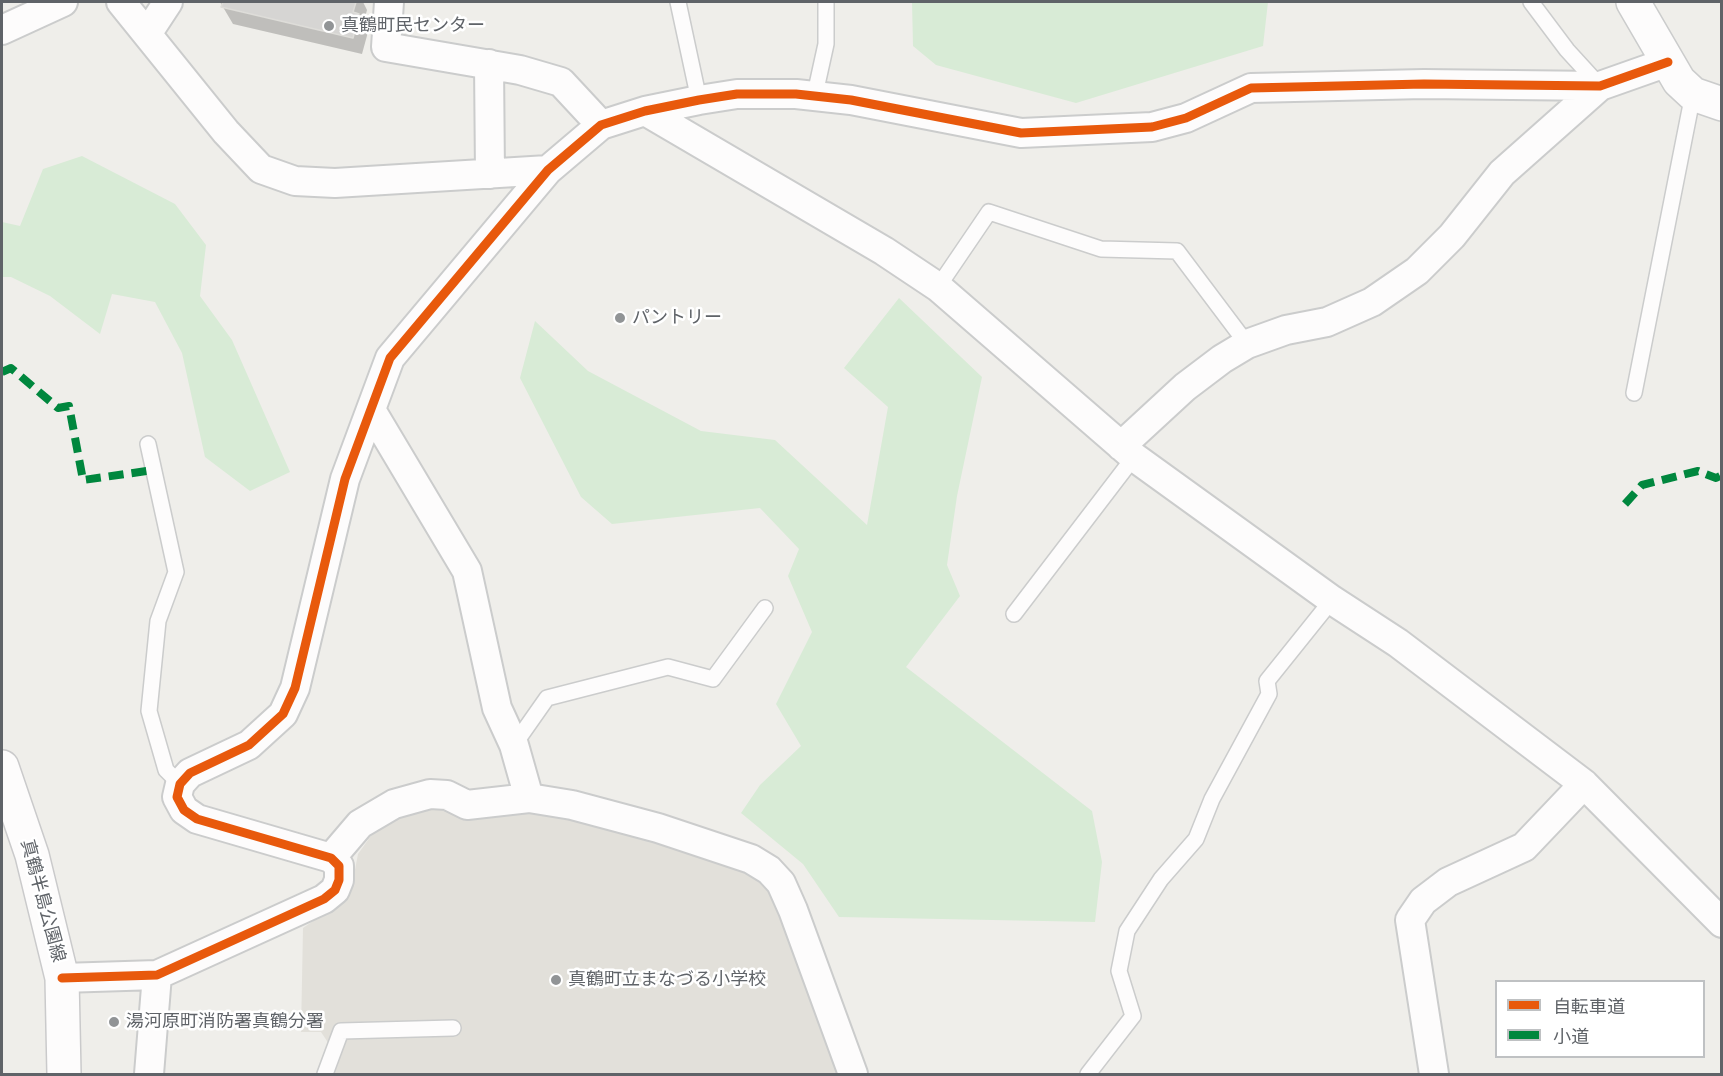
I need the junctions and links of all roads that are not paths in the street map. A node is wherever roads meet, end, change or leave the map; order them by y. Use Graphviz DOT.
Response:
graph roads {
  1 [pos="63,2"];
  2 [pos="121,2"];
  3 [pos="168,2"];
  4 [pos="389,2"];
  5 [pos="678,2"];
  6 [pos="826,2"];
  7 [pos="1532,2"];
  8 [pos="1633,2"];
  9 [pos="2,30"];
  10 [pos="147,34"];
  11 [pos="1668,62"];
  12 [pos="489,64"];
  13 [pos="1600,86"];
  14 [pos="815,94"];
  15 [pos="699,100"];
  16 [pos="1713,105"];
  17 [pos="645,111"];
  18 [pos="601,124"];
  19 [pos="548,170"];
  20 [pos="490,174"];
  21 [pos="938,287"];
  22 [pos="1247,344"];
  23 [pos="1634,393"];
  24 [pos="371,410"];
  25 [pos="148,444"];
  26 [pos="1127,451"];
  27 [pos="1332,600"];
  28 [pos="765,608"];
  29 [pos="1014,614"];
  30 [pos="514,746"];
  31 [pos="2,767"];
  32 [pos="180,784"];
  33 [pos="1584,784"];
  34 [pos="529,798"];
  35 [pos="330,858"];
  36 [pos="1722,923"];
  37 [pos="157,975"];
  38 [pos="62,978"];
  39 [pos="453,1028"];
  40 [pos="64,1074"];
  41 [pos="149,1074"];
  42 [pos="325,1074"];
  43 [pos="853,1074"];
  44 [pos="1088,1074"];
  45 [pos="1434,1074"];
  1 -- 9 [label="street"];
  2 -- 10 [label="street"];
  3 -- 10 [label="street"];
  4 -- 12 [label="street"];
  5 -- 15 [label="lane"];
  6 -- 14 [label="lane"];
  7 -- 13 [label="lane"];
  8 -- 11 [label="main road"];
  10 -- 20 [label="street"];
  11 -- 13 [label="street"];
  11 -- 16 [label="main road"];
  12 -- 18 [label="street"];
  12 -- 20 [label="street"];
  13 -- 14 [label="street"];
  13 -- 22 [label="street"];
  14 -- 15 [label="street"];
  15 -- 17 [label="street"];
  16 -- 23 [label="lane"];
  17 -- 18 [label="street"];
  17 -- 21 [label="street"];
  18 -- 19 [label="street"];
  19 -- 20 [label="street"];
  19 -- 24 [label="street"];
  21 -- 22 [label="lane"];
  21 -- 26 [label="street"];
  22 -- 26 [label="street"];
  24 -- 30 [label="street"];
  24 -- 32 [label="street"];
  25 -- 32 [label="lane"];
  26 -- 27 [label="street"];
  26 -- 29 [label="lane"];
  27 -- 33 [label="street"];
  27 -- 44 [label="lane"];
  28 -- 30 [label="lane"];
  30 -- 34 [label="street"];
  31 -- 38 [label="main road, 真鶴半島公園線"];
  32 -- 35 [label="street"];
  33 -- 36 [label="street"];
  33 -- 45 [label="street"];
  34 -- 35 [label="street"];
  34 -- 43 [label="street"];
  35 -- 37 [label="street"];
  37 -- 38 [label="street"];
  37 -- 41 [label="street"];
  38 -- 40 [label="main road, 真鶴半島公園線"];
  39 -- 42 [label="lane"];
}
